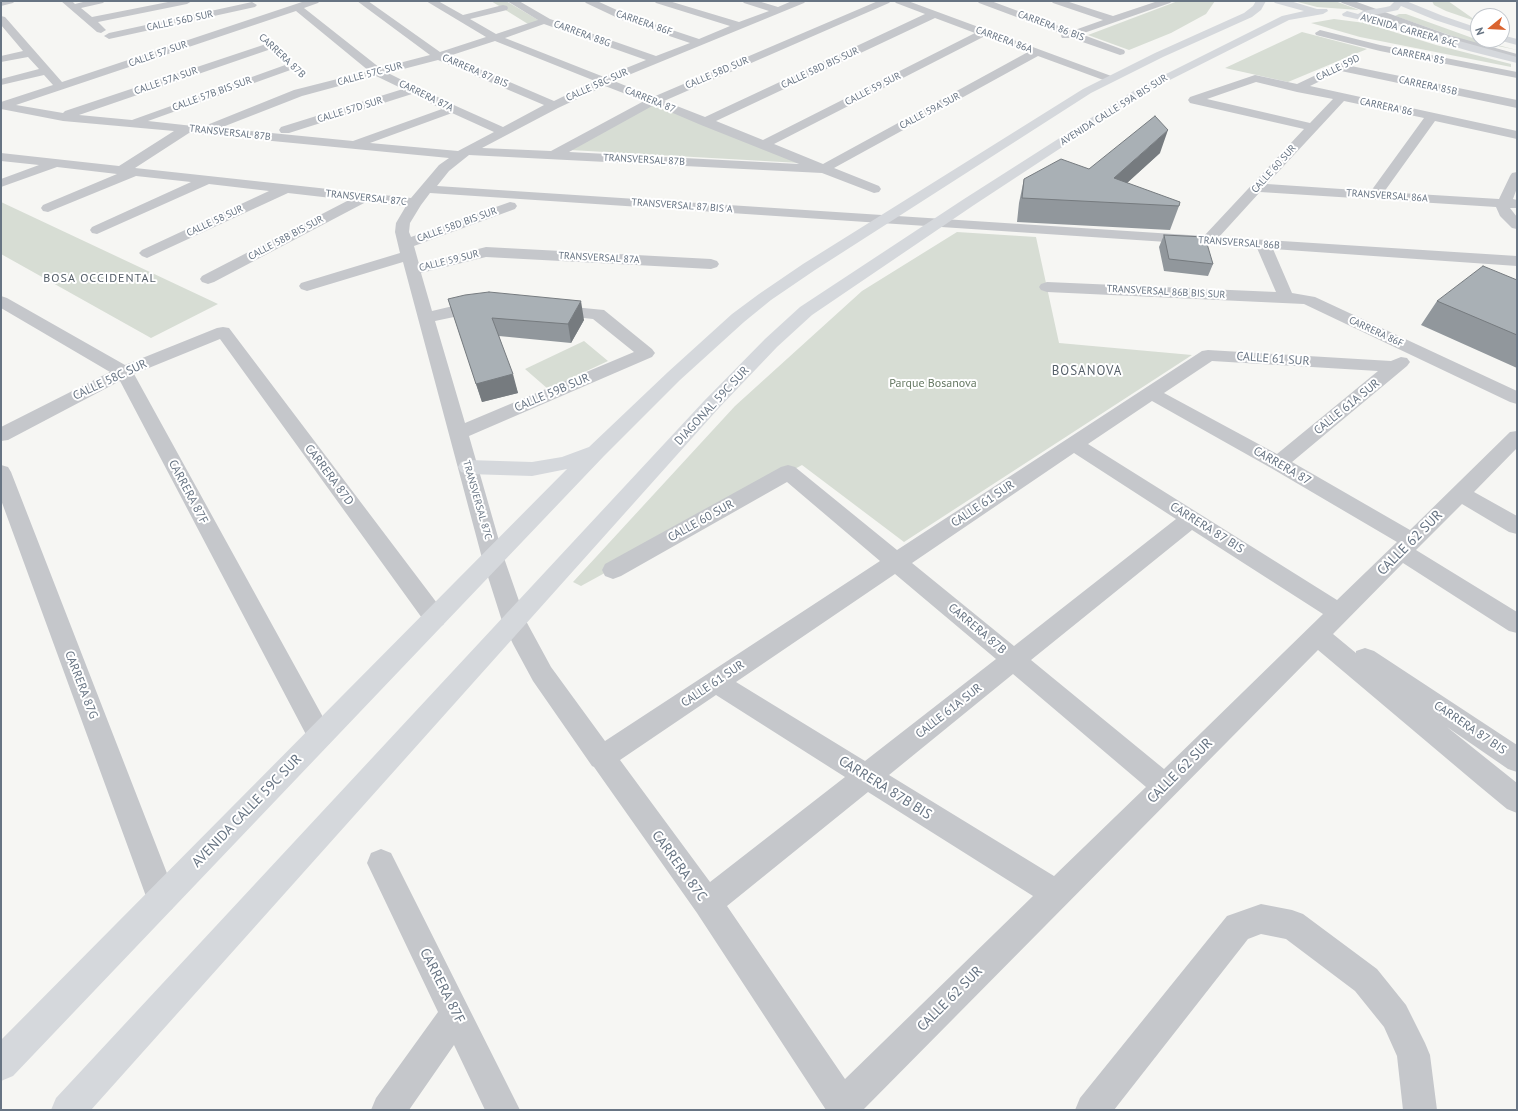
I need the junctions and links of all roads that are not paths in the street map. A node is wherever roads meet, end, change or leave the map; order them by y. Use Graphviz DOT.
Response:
graph roads {
  1 [pos="10,1"];
  2 [pos="100,1"];
  3 [pos="187,1"];
  4 [pos="315,1"];
  5 [pos="362,1"];
  6 [pos="512,1"];
  7 [pos="589,1"];
  8 [pos="659,1"];
  9 [pos="747,1"];
  10 [pos="801,1"];
  11 [pos="886,1"];
  12 [pos="898,1"];
  13 [pos="982,1"];
  14 [pos="1056,1"];
  15 [pos="1167,1"];
  16 [pos="1261,1"];
  17 [pos="1278,1"];
  18 [pos="1345,1"];
  19 [pos="1375,1"];
  20 [pos="435,2"];
  21 [pos="1,3"];
  22 [pos="249,3"];
  23 [pos="1135,3"];
  24 [pos="70,4"];
  25 [pos="1398,4"];
  26 [pos="297,7"];
  27 [pos="1149,7"];
  28 [pos="503,8"];
  29 [pos="778,10"];
  30 [pos="1235,10"];
  31 [pos="1330,12"];
  32 [pos="1377,12"];
  33 [pos="934,14"];
  34 [pos="1347,14"];
  35 [pos="268,16"];
  36 [pos="462,18"];
  37 [pos="1,20"];
  38 [pos="1113,20"];
  39 [pos="90,21"];
  40 [pos="538,23"];
  41 [pos="247,24"];
  42 [pos="740,26"];
  43 [pos="1470,27"];
  44 [pos="1217,29"];
  45 [pos="984,32"];
  46 [pos="1320,33"];
  47 [pos="1470,33"];
  48 [pos="1073,34"];
  49 [pos="15,36"];
  50 [pos="108,36"];
  51 [pos="496,38"];
  52 [pos="1,39"];
  53 [pos="1058,39"];
  54 [pos="699,42"];
  55 [pos="270,46"];
  56 [pos="1380,48"];
  57 [pos="1037,49"];
  58 [pos="30,52"];
  59 [pos="1120,52"];
  60 [pos="439,56"];
  61 [pos="1517,56"];
  62 [pos="1,59"];
  63 [pos="137,60"];
  64 [pos="655,60"];
  65 [pos="1517,60"];
  66 [pos="292,66"];
  67 [pos="1339,67"];
  68 [pos="47,71"];
  69 [pos="379,73"];
  70 [pos="1517,75"];
  71 [pos="1110,79"];
  72 [pos="605,81"];
  73 [pos="1,82"];
  74 [pos="60,86"];
  75 [pos="317,88"];
  76 [pos="1297,88"];
  77 [pos="415,89"];
  78 [pos="1340,98"];
  79 [pos="653,101"];
  80 [pos="1517,104"];
  81 [pos="554,105"];
  82 [pos="2,106"];
  83 [pos="452,109"];
  84 [pos="63,116"];
  85 [pos="1431,117"];
  86 [pos="705,122"];
  87 [pos="132,123"];
  88 [pos="1312,127"];
  89 [pos="186,129"];
  90 [pos="204,130"];
  91 [pos="285,130"];
  92 [pos="503,131"];
  93 [pos="1517,135"];
  94 [pos="352,145"];
  95 [pos="762,145"];
  96 [pos="462,153"];
  97 [pos="553,155"];
  98 [pos="1,157"];
  99 [pos="56,163"];
  100 [pos="823,169"];
  101 [pos="127,171"];
  102 [pos="1517,176"];
  103 [pos="205,180"];
  104 [pos="2,183"];
  105 [pos="1257,188"];
  106 [pos="426,189"];
  107 [pos="874,189"];
  108 [pos="283,190"];
  109 [pos="1374,195"];
  110 [pos="363,198"];
  111 [pos="415,203"];
  112 [pos="1511,204"];
  113 [pos="510,206"];
  114 [pos="48,208"];
  115 [pos="884,220"];
  116 [pos="937,223"];
  117 [pos="1517,225"];
  118 [pos="97,230"];
  119 [pos="1207,241"];
  120 [pos="1263,244"];
  121 [pos="486,252"];
  122 [pos="148,253"];
  123 [pos="408,257"];
  124 [pos="1517,261"];
  125 [pos="711,264"];
  126 [pos="208,279"];
  127 [pos="307,286"];
  128 [pos="1047,287"];
  129 [pos="1286,297"];
  130 [pos="1,302"];
  131 [pos="494,304"];
  132 [pos="534,308"];
  133 [pos="425,318"];
  134 [pos="223,332"];
  135 [pos="1415,350"];
  136 [pos="1395,368"];
  137 [pos="124,372"];
  138 [pos="1151,393"];
  139 [pos="1517,398"];
  140 [pos="4,430"];
  141 [pos="458,433"];
  142 [pos="1516,440"];
  143 [pos="1074,444"];
  144 [pos="597,451"];
  145 [pos="1278,463"];
  146 [pos="468,467"];
  147 [pos="1,472"];
  148 [pos="788,472"];
  149 [pos="1460,494"];
  150 [pos="1192,518"];
  151 [pos="1517,526"];
  152 [pos="1407,546"];
  153 [pos="493,558"];
  154 [pos="896,562"];
  155 [pos="613,570"];
  156 [pos="435,618"];
  157 [pos="514,621"];
  158 [pos="1517,624"];
  159 [pos="1327,626"];
  160 [pos="1014,660"];
  161 [pos="715,682"];
  162 [pos="320,736"];
  163 [pos="601,758"];
  164 [pos="1517,760"];
  165 [pos="866,777"];
  166 [pos="1165,786"];
  167 [pos="1517,800"];
  168 [pos="380,863"];
  169 [pos="1056,894"];
  170 [pos="162,899"];
  171 [pos="706,903"];
  172 [pos="456,1014"];
  173 [pos="1,1064"];
  174 [pos="844,1108"];
  175 [pos="68,1110"];
  176 [pos="388,1110"];
  177 [pos="503,1110"];
  178 [pos="1092,1110"];
  179 [pos="1420,1110"];
  1 -- 21 [label="street"];
  2 -- 24 [label="street"];
  3 -- 39 [label="street"];
  4 -- 26 [label="street, CALLE 57 SUR"];
  5 -- 60 [label="street, CARRERA 87 BIS"];
  6 -- 64 [label="street, CARRERA 88G"];
  7 -- 54 [label="street, CARRERA 86F"];
  8 -- 42 [label="street"];
  9 -- 29 [label="street"];
  10 -- 29 [label="street, CALLE 58C SUR"];
  11 -- 79 [label="street, CALLE 58D SUR"];
  12 -- 33 [label="street, CARRERA 86A"];
  13 -- 48 [label="street, CARRERA 86 BIS"];
  14 -- 38 [label="street"];
  15 -- 27 [label="street"];
  16 -- 44 [label="main road, AVENIDA CALLE 59A BIS SUR"];
  17 -- 31 [label="main road"];
  18 -- 32 [label="street"];
  19 -- 25 [label="street"];
  20 -- 36 [label="street, CARRERA 87"];
  22 -- 35 [label="street"];
  22 -- 50 [label="street, CALLE 56D SUR"];
  23 -- 27 [label="street"];
  24 -- 39 [label="street"];
  25 -- 32 [label="main road"];
  25 -- 43 [label="main road, AVENIDA CARRERA 84C"];
  25 -- 47 [label="street"];
  26 -- 35 [label="street, CALLE 57 SUR"];
  26 -- 69 [label="street, CARRERA 87A"];
  27 -- 38 [label="street"];
  28 -- 36 [label="street"];
  29 -- 42 [label="street, CALLE 58C SUR"];
  30 -- 44 [label="main road"];
  31 -- 34 [label="main road"];
  31 -- 116 [label="main road, AVENIDA CALLE 59A BIS SUR"];
  32 -- 34 [label="main road"];
  32 -- 61 [label="street"];
  33 -- 45 [label="street, CARRERA 86A"];
  33 -- 86 [label="street, CALLE 58D BIS SUR"];
  34 -- 65 [label="main road, AVENIDA CARRERA 84C"];
  35 -- 41 [label="street, CALLE 57 SUR"];
  36 -- 51 [label="street, CARRERA 87"];
  37 -- 49 [label="street"];
  38 -- 48 [label="street"];
  39 -- 50 [label="street"];
  40 -- 51 [label="street, CALLE 57C SUR"];
  41 -- 55 [label="street, CARRERA 87B"];
  41 -- 63 [label="street, CALLE 57 SUR"];
  42 -- 54 [label="street, CALLE 58C SUR"];
  44 -- 71 [label="main road, AVENIDA CALLE 59A BIS SUR"];
  45 -- 57 [label="street, CARRERA 86A"];
  45 -- 95 [label="street, CALLE 59 SUR"];
  46 -- 56 [label="street, CARRERA 85"];
  48 -- 53 [label="street"];
  48 -- 59 [label="street, CARRERA 86 BIS"];
  49 -- 52 [label="street"];
  49 -- 58 [label="street"];
  50 -- 63 [label="street"];
  51 -- 60 [label="street, CALLE 57C SUR"];
  51 -- 72 [label="street, CARRERA 87"];
  54 -- 64 [label="street, CALLE 58C SUR"];
  55 -- 66 [label="street, CARRERA 87B"];
  55 -- 84 [label="street, CALLE 57A SUR"];
  56 -- 67 [label="street, CALLE 59D"];
  56 -- 70 [label="street, CARRERA 85"];
  57 -- 71 [label="street, CARRERA 86A"];
  57 -- 100 [label="street, CALLE 59A SUR"];
  58 -- 62 [label="street"];
  58 -- 68 [label="street"];
  60 -- 69 [label="street, CALLE 57C SUR"];
  60 -- 81 [label="street, CARRERA 87 BIS"];
  63 -- 74 [label="street, CALLE 57 SUR"];
  64 -- 72 [label="street, CALLE 58C SUR"];
  66 -- 75 [label="street, CARRERA 87B"];
  66 -- 87 [label="street, CALLE 57B BIS SUR"];
  67 -- 76 [label="street, CALLE 59D"];
  67 -- 80 [label="street, CARRERA 85B"];
  68 -- 73 [label="street"];
  68 -- 74 [label="street"];
  69 -- 75 [label="street, CALLE 57C SUR"];
  69 -- 77 [label="street, CARRERA 87A"];
  71 -- 115 [label="main road, AVENIDA CALLE 59A BIS SUR"];
  72 -- 79 [label="street, CARRERA 87"];
  72 -- 81 [label="street, CALLE 58C SUR"];
  74 -- 82 [label="street, CALLE 57 SUR"];
  75 -- 90 [label="street, CALLE 57C SUR"];
  76 -- 78 [label="street, CARRERA 86"];
  76 -- 88 [label="street, CARRERA 86"];
  77 -- 83 [label="street, CARRERA 87A"];
  77 -- 91 [label="street, CALLE 57D SUR"];
  78 -- 85 [label="street, CARRERA 86"];
  78 -- 88 [label="street, CALLE 60 SUR"];
  79 -- 86 [label="street, CARRERA 87"];
  79 -- 97 [label="street, CALLE 58D SUR"];
  81 -- 92 [label="street, CALLE 58C SUR"];
  82 -- 84 [label="street, TRANSVERSAL 87B"];
  83 -- 92 [label="street, CARRERA 87A"];
  83 -- 94 [label="street"];
  84 -- 87 [label="street, TRANSVERSAL 87B"];
  85 -- 93 [label="street, CARRERA 86"];
  85 -- 109 [label="street"];
  86 -- 95 [label="street, CARRERA 87"];
  87 -- 89 [label="street, TRANSVERSAL 87B"];
  88 -- 105 [label="street, CALLE 60 SUR"];
  89 -- 90 [label="street, TRANSVERSAL 87B"];
  89 -- 101 [label="street"];
  90 -- 94 [label="street, TRANSVERSAL 87B"];
  92 -- 96 [label="street, CALLE 58C SUR"];
  94 -- 96 [label="street, TRANSVERSAL 87B"];
  95 -- 100 [label="street, CARRERA 87"];
  96 -- 97 [label="street, TRANSVERSAL 87B"];
  96 -- 106 [label="street, CALLE 58C SUR"];
  97 -- 100 [label="street, TRANSVERSAL 87B"];
  98 -- 99 [label="street, TRANSVERSAL 87C"];
  99 -- 101 [label="street, TRANSVERSAL 87C"];
  99 -- 104 [label="street"];
  100 -- 107 [label="street, CARRERA 87"];
  101 -- 103 [label="street, TRANSVERSAL 87C"];
  101 -- 114 [label="street"];
  102 -- 112 [label="street"];
  103 -- 108 [label="street, TRANSVERSAL 87C"];
  103 -- 118 [label="street"];
  105 -- 109 [label="street, TRANSVERSAL 86A"];
  105 -- 119 [label="street, CALLE 60 SUR"];
  106 -- 111 [label="street, CALLE 58C SUR"];
  106 -- 115 [label="street, TRANSVERSAL 87 BIS A"];
  108 -- 110 [label="street, TRANSVERSAL 87C"];
  108 -- 122 [label="street, CALLE 58 SUR"];
  109 -- 112 [label="street, TRANSVERSAL 86A"];
  110 -- 111 [label="street, TRANSVERSAL 87C"];
  110 -- 126 [label="street, CALLE 58B BIS SUR"];
  111 -- 123 [label="street, TRANSVERSAL 87C"];
  112 -- 117 [label="street"];
  113 -- 123 [label="street, CALLE 58D BIS SUR"];
  115 -- 116 [label="street, TRANSVERSAL 87 BIS A"];
  115 -- 144 [label="main road"];
  116 -- 119 [label="street, TRANSVERSAL 86B"];
  116 -- 157 [label="main road, DIAGONAL 59C SUR"];
  119 -- 120 [label="street, TRANSVERSAL 86B"];
  120 -- 124 [label="street, TRANSVERSAL 86B"];
  120 -- 129 [label="street"];
  121 -- 123 [label="street, CALLE 59 SUR"];
  121 -- 125 [label="street, TRANSVERSAL 87A"];
  123 -- 127 [label="street"];
  123 -- 133 [label="street, TRANSVERSAL 87C"];
  128 -- 129 [label="street, TRANSVERSAL 86B BIS SUR"];
  129 -- 135 [label="street, CARRERA 86F"];
  130 -- 137 [label="street"];
  131 -- 133 [label="street"];
  132 -- 141 [label="street, CALLE 59B SUR"];
  133 -- 141 [label="street, TRANSVERSAL 87C"];
  134 -- 137 [label="street, CALLE 58C SUR"];
  134 -- 156 [label="street, CARRERA 87D"];
  135 -- 136 [label="street, CALLE 61A SUR"];
  135 -- 139 [label="street, CARRERA 86F"];
  136 -- 138 [label="street, CALLE 61 SUR"];
  136 -- 145 [label="street, CALLE 61A SUR"];
  137 -- 140 [label="street, CALLE 58C SUR"];
  137 -- 162 [label="street, CARRERA 87F"];
  138 -- 143 [label="street, CALLE 61 SUR"];
  138 -- 145 [label="street, CARRERA 87"];
  141 -- 146 [label="street, TRANSVERSAL 87C"];
  142 -- 149 [label="street, CALLE 62 SUR"];
  143 -- 150 [label="street, CARRERA 87 BIS"];
  143 -- 154 [label="street, CALLE 61 SUR"];
  144 -- 146 [label="main road"];
  144 -- 153 [label="main road"];
  145 -- 152 [label="street, CARRERA 87"];
  146 -- 153 [label="street, TRANSVERSAL 87C"];
  147 -- 170 [label="street, CARRERA 87G"];
  148 -- 154 [label="street, CARRERA 87B"];
  148 -- 155 [label="street, CALLE 60 SUR"];
  149 -- 151 [label="street"];
  149 -- 152 [label="street, CALLE 62 SUR"];
  150 -- 159 [label="street, CARRERA 87 BIS"];
  150 -- 160 [label="street, CALLE 61A SUR"];
  152 -- 158 [label="street, CARRERA 87"];
  152 -- 159 [label="street, CALLE 62 SUR"];
  153 -- 156 [label="main road, AVENIDA CALLE 59C SUR"];
  153 -- 157 [label="street, TRANSVERSAL 87C"];
  154 -- 160 [label="street, CARRERA 87B"];
  154 -- 161 [label="street, CALLE 61 SUR"];
  156 -- 162 [label="main road, AVENIDA CALLE 59C SUR"];
  157 -- 163 [label="street, CARRERA 87C"];
  157 -- 175 [label="main road"];
  159 -- 164 [label="street, CARRERA 87 BIS"];
  159 -- 166 [label="street, CALLE 62 SUR"];
  159 -- 167 [label="street"];
  160 -- 165 [label="street, CALLE 61A SUR"];
  160 -- 166 [label="street, CARRERA 87B"];
  161 -- 163 [label="street, CALLE 61 SUR"];
  161 -- 165 [label="street, CARRERA 87B BIS"];
  162 -- 170 [label="main road, AVENIDA CALLE 59C SUR"];
  163 -- 171 [label="street, CARRERA 87C"];
  165 -- 169 [label="street, CARRERA 87B BIS"];
  165 -- 171 [label="street, CALLE 61A SUR"];
  166 -- 169 [label="street, CALLE 62 SUR"];
  168 -- 172 [label="street, CARRERA 87F"];
  169 -- 174 [label="street, CALLE 62 SUR"];
  170 -- 173 [label="main road, AVENIDA CALLE 59C SUR"];
  171 -- 174 [label="street, CARRERA 87C"];
  172 -- 176 [label="street"];
  172 -- 177 [label="street, CARRERA 87F"];
  178 -- 179 [label="street"];
}
